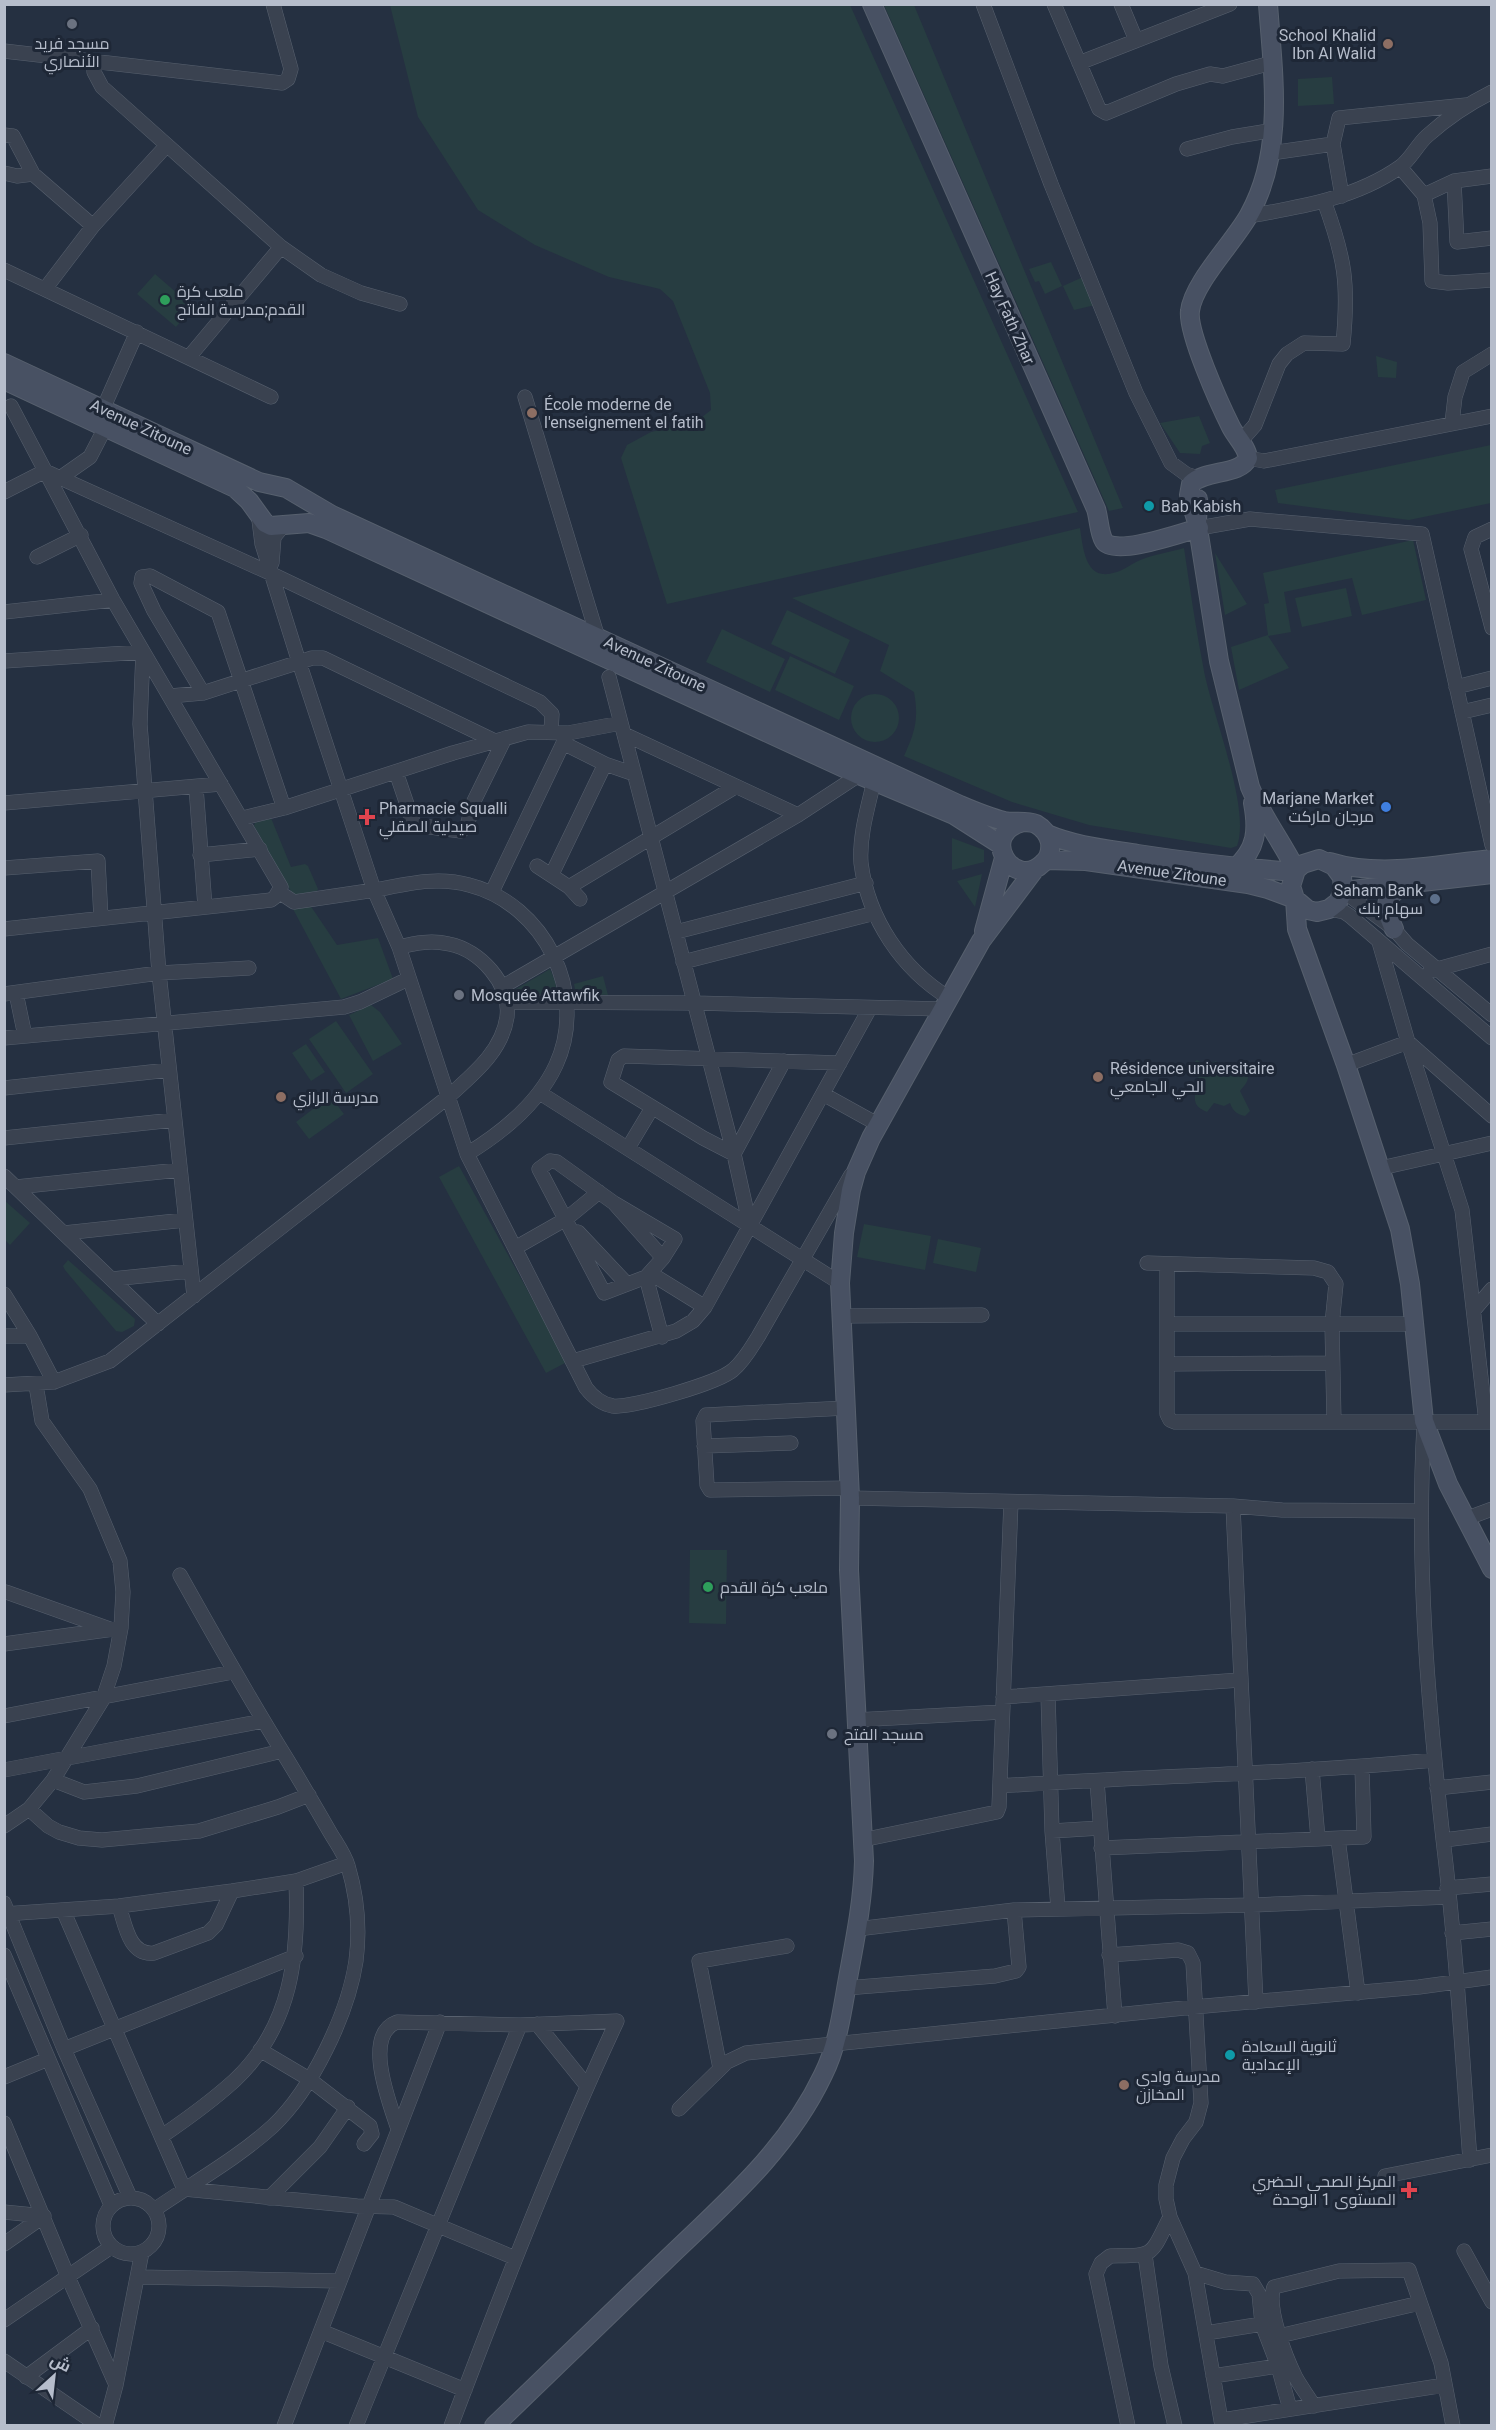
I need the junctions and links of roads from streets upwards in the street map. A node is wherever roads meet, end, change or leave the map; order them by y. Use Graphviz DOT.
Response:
graph roads {
  1 [pos="273,4"];
  2 [pos="872,4"];
  3 [pos="983,4"];
  4 [pos="1054,4"];
  5 [pos="1121,4"];
  6 [pos="1230,4"];
  7 [pos="1268,4"];
  8 [pos="1136,40"];
  9 [pos="4,51"];
  10 [pos="94,61"];
  11 [pos="1079,63"];
  12 [pos="1271,63"];
  13 [pos="1491,92"];
  14 [pos="1466,105"];
  15 [pos="1274,130"];
  16 [pos="4,135"];
  17 [pos="1333,144"];
  18 [pos="167,145"];
  19 [pos="1187,149"];
  20 [pos="1271,153"];
  21 [pos="1400,167"];
  22 [pos="4,173"];
  23 [pos="33,174"];
  24 [pos="1491,176"];
  25 [pos="1454,181"];
  26 [pos="1424,195"];
  27 [pos="1342,196"];
  28 [pos="1323,201"];
  29 [pos="1249,216"];
  30 [pos="93,226"];
  31 [pos="1491,238"];
  32 [pos="281,247"];
  33 [pos="4,270"];
  34 [pos="1491,280"];
  35 [pos="45,289"];
  36 [pos="400,304"];
  37 [pos="137,332"];
  38 [pos="1491,354"];
  39 [pos="189,357"];
  40 [pos="4,363"];
  41 [pos="4,380"];
  42 [pos="271,397"];
  43 [pos="525,397"];
  44 [pos="11,406"];
  45 [pos="1491,416"];
  46 [pos="102,419"];
  47 [pos="1452,423"];
  48 [pos="1244,450"];
  49 [pos="45,471"];
  50 [pos="60,478"];
  51 [pos="285,489"];
  52 [pos="4,492"];
  53 [pos="1194,493"];
  54 [pos="258,512"];
  55 [pos="1198,525"];
  56 [pos="284,526"];
  57 [pos="1491,529"];
  58 [pos="81,535"];
  59 [pos="37,557"];
  60 [pos="272,574"];
  61 [pos="113,600"];
  62 [pos="4,612"];
  63 [pos="1491,628"];
  64 [pos="598,638"];
  65 [pos="143,652"];
  66 [pos="4,661"];
  67 [pos="299,662"];
  68 [pos="609,677"];
  69 [pos="1491,678"];
  70 [pos="240,680"];
  71 [pos="1456,687"];
  72 [pos="203,693"];
  73 [pos="170,696"];
  74 [pos="1491,705"];
  75 [pos="1462,712"];
  76 [pos="622,729"];
  77 [pos="551,732"];
  78 [pos="565,739"];
  79 [pos="500,740"];
  80 [pos="605,765"];
  81 [pos="396,771"];
  82 [pos="634,774"];
  83 [pos="867,778"];
  84 [pos="221,784"];
  85 [pos="196,787"];
  86 [pos="735,787"];
  87 [pos="1250,787"];
  88 [pos="341,789"];
  89 [pos="145,790"];
  90 [pos="4,803"];
  91 [pos="284,808"];
  92 [pos="798,814"];
  93 [pos="243,818"];
  94 [pos="1023,822"];
  95 [pos="1047,834"];
  96 [pos="651,838"];
  97 [pos="1282,842"];
  98 [pos="1491,845"];
  99 [pos="260,849"];
  100 [pos="1003,852"];
  101 [pos="200,855"];
  102 [pos="1491,859"];
  103 [pos="1324,861"];
  104 [pos="1040,865"];
  105 [pos="537,866"];
  106 [pos="4,868"];
  107 [pos="1235,868"];
  108 [pos="1296,871"];
  109 [pos="552,874"];
  110 [pos="1491,874"];
  111 [pos="867,883"];
  112 [pos="1404,884"];
  113 [pos="569,887"];
  114 [pos="374,890"];
  115 [pos="1343,891"];
  116 [pos="279,892"];
  117 [pos="492,892"];
  118 [pos="665,892"];
  119 [pos="580,898"];
  120 [pos="1295,899"];
  121 [pos="205,907"];
  122 [pos="1327,910"];
  123 [pos="154,913"];
  124 [pos="875,913"];
  125 [pos="101,918"];
  126 [pos="4,929"];
  127 [pos="1394,929"];
  128 [pos="676,932"];
  129 [pos="981,941"];
  130 [pos="1379,942"];
  131 [pos="399,947"];
  132 [pos="1305,948"];
  133 [pos="1491,954"];
  134 [pos="554,956"];
  135 [pos="683,962"];
  136 [pos="249,968"];
  137 [pos="1436,969"];
  138 [pos="159,973"];
  139 [pos="1416,974"];
  140 [pos="408,979"];
  141 [pos="502,987"];
  142 [pos="10,993"];
  143 [pos="507,1002"];
  144 [pos="566,1003"];
  145 [pos="694,1003"];
  146 [pos="946,1003"];
  147 [pos="870,1008"];
  148 [pos="1491,1015"];
  149 [pos="165,1022"];
  150 [pos="25,1036"];
  151 [pos="4,1038"];
  152 [pos="1491,1038"];
  153 [pos="1408,1042"];
  154 [pos="709,1059"];
  155 [pos="784,1061"];
  156 [pos="840,1063"];
  157 [pos="1346,1065"];
  158 [pos="169,1070"];
  159 [pos="4,1088"];
  160 [pos="540,1093"];
  161 [pos="823,1094"];
  162 [pos="448,1097"];
  163 [pos="652,1108"];
  164 [pos="1491,1116"];
  165 [pos="174,1120"];
  166 [pos="879,1125"];
  167 [pos="4,1138"];
  168 [pos="1491,1143"];
  169 [pos="628,1148"];
  170 [pos="467,1154"];
  171 [pos="734,1154"];
  172 [pos="864,1154"];
  173 [pos="1444,1155"];
  174 [pos="1381,1168"];
  175 [pos="179,1170"];
  176 [pos="4,1176"];
  177 [pos="16,1187"];
  178 [pos="599,1192"];
  179 [pos="614,1203"];
  180 [pos="566,1219"];
  181 [pos="184,1221"];
  182 [pos="750,1226"];
  183 [pos="64,1233"];
  184 [pos="515,1248"];
  185 [pos="663,1258"];
  186 [pos="802,1259"];
  187 [pos="1147,1263"];
  188 [pos="1167,1264"];
  189 [pos="190,1271"];
  190 [pos="648,1275"];
  191 [pos="112,1280"];
  192 [pos="840,1283"];
  193 [pos="627,1284"];
  194 [pos="1491,1289"];
  195 [pos="4,1294"];
  196 [pos="194,1296"];
  197 [pos="705,1307"];
  198 [pos="1474,1310"];
  199 [pos="981,1315"];
  200 [pos="842,1316"];
  201 [pos="158,1324"];
  202 [pos="1167,1324"];
  203 [pos="1332,1324"];
  204 [pos="1414,1324"];
  205 [pos="4,1336"];
  206 [pos="30,1336"];
  207 [pos="662,1337"];
  208 [pos="573,1361"];
  209 [pos="1332,1363"];
  210 [pos="1167,1364"];
  211 [pos="1491,1364"];
  212 [pos="1481,1376"];
  213 [pos="54,1382"];
  214 [pos="4,1385"];
  215 [pos="36,1385"];
  216 [pos="846,1408"];
  217 [pos="1424,1421"];
  218 [pos="1334,1422"];
  219 [pos="1489,1422"];
  220 [pos="791,1443"];
  221 [pos="704,1446"];
  222 [pos="850,1493"];
  223 [pos="1011,1502"];
  224 [pos="1233,1506"];
  225 [pos="1491,1509"];
  226 [pos="1421,1511"];
  227 [pos="1465,1519"];
  228 [pos="1490,1562"];
  229 [pos="180,1575"];
  230 [pos="6,1592"];
  231 [pos="116,1629"];
  232 [pos="4,1644"];
  233 [pos="233,1672"];
  234 [pos="1240,1680"];
  235 [pos="1048,1695"];
  236 [pos="1003,1697"];
  237 [pos="103,1699"];
  238 [pos="1002,1712"];
  239 [pos="4,1716"];
  240 [pos="263,1720"];
  241 [pos="855,1720"];
  242 [pos="282,1751"];
  243 [pos="68,1758"];
  244 [pos="1434,1760"];
  245 [pos="1362,1767"];
  246 [pos="1312,1768"];
  247 [pos="4,1770"];
  248 [pos="1244,1771"];
  249 [pos="53,1780"];
  250 [pos="1097,1781"];
  251 [pos="1491,1782"];
  252 [pos="1050,1783"];
  253 [pos="1000,1786"];
  254 [pos="1437,1788"];
  255 [pos="309,1795"];
  256 [pos="29,1809"];
  257 [pos="4,1826"];
  258 [pos="1100,1828"];
  259 [pos="1052,1831"];
  260 [pos="1491,1834"];
  261 [pos="1318,1839"];
  262 [pos="1338,1839"];
  263 [pos="862,1840"];
  264 [pos="1444,1840"];
  265 [pos="1248,1842"];
  266 [pos="1101,1848"];
  267 [pos="347,1863"];
  268 [pos="296,1881"];
  269 [pos="1491,1884"];
  270 [pos="232,1891"];
  271 [pos="1448,1893"];
  272 [pos="1345,1903"];
  273 [pos="1252,1905"];
  274 [pos="119,1906"];
  275 [pos="1058,1908"];
  276 [pos="1106,1908"];
  277 [pos="6,1910"];
  278 [pos="63,1910"];
  279 [pos="1014,1910"];
  280 [pos="857,1929"];
  281 [pos="1491,1929"];
  282 [pos="1452,1933"];
  283 [pos="787,1946"];
  284 [pos="4,1955"];
  285 [pos="1109,1955"];
  286 [pos="296,1956"];
  287 [pos="1491,1977"];
  288 [pos="1457,1982"];
  289 [pos="846,1988"];
  290 [pos="1358,1993"];
  291 [pos="1256,2002"];
  292 [pos="1194,2007"];
  293 [pos="1115,2016"];
  294 [pos="440,2022"];
  295 [pos="537,2024"];
  296 [pos="520,2025"];
  297 [pos="115,2028"];
  298 [pos="836,2043"];
  299 [pos="64,2049"];
  300 [pos="260,2050"];
  301 [pos="48,2059"];
  302 [pos="720,2067"];
  303 [pos="4,2077"];
  304 [pos="309,2079"];
  305 [pos="587,2086"];
  306 [pos="348,2107"];
  307 [pos="679,2109"];
  308 [pos="4,2123"];
  309 [pos="398,2129"];
  310 [pos="162,2136"];
  311 [pos="364,2145"];
  312 [pos="1491,2155"];
  313 [pos="1470,2160"];
  314 [pos="1385,2176"];
  315 [pos="184,2189"];
  316 [pos="130,2197"];
  317 [pos="269,2198"];
  318 [pos="111,2205"];
  319 [pos="369,2206"];
  320 [pos="154,2210"];
  321 [pos="4,2212"];
  322 [pos="44,2216"];
  323 [pos="1170,2217"];
  324 [pos="438,2225"];
  325 [pos="4,2244"];
  326 [pos="111,2247"];
  327 [pos="1464,2251"];
  328 [pos="142,2252"];
  329 [pos="1145,2255"];
  330 [pos="515,2258"];
  331 [pos="1195,2273"];
  332 [pos="68,2277"];
  333 [pos="138,2277"];
  334 [pos="339,2281"];
  335 [pos="1491,2302"];
  336 [pos="1420,2303"];
  337 [pos="4,2319"];
  338 [pos="1263,2324"];
  339 [pos="92,2328"];
  340 [pos="321,2331"];
  341 [pos="1206,2332"];
  342 [pos="1279,2336"];
  343 [pos="383,2357"];
  344 [pos="4,2361"];
  345 [pos="1278,2366"];
  346 [pos="1213,2376"];
  347 [pos="26,2377"];
  348 [pos="116,2385"];
  349 [pos="1445,2385"];
  350 [pos="465,2390"];
  351 [pos="1314,2406"];
  352 [pos="1290,2409"];
  353 [pos="1222,2423"];
  354 [pos="99,2426"];
  355 [pos="105,2426"];
  356 [pos="284,2426"];
  357 [pos="356,2426"];
  358 [pos="452,2426"];
  359 [pos="494,2426"];
  360 [pos="1128,2426"];
  361 [pos="1175,2426"];
  362 [pos="1453,2426"];
  1 -- 10 [label="street"];
  2 -- 55 [label="street, Hay Fath Zhar"];
  3 -- 53 [label="street"];
  4 -- 11 [label="street"];
  5 -- 8 [label="street"];
  6 -- 8 [label="street"];
  7 -- 12 [label="street"];
  8 -- 11 [label="street"];
  9 -- 10 [label="street"];
  10 -- 18 [label="street"];
  11 -- 12 [label="street"];
  12 -- 15 [label="street"];
  13 -- 14 [label="street"];
  14 -- 17 [label="street"];
  14 -- 21 [label="street"];
  15 -- 19 [label="street"];
  15 -- 20 [label="street"];
  16 -- 23 [label="street"];
  17 -- 20 [label="street"];
  17 -- 27 [label="street"];
  18 -- 30 [label="street"];
  18 -- 32 [label="street"];
  20 -- 29 [label="street"];
  21 -- 26 [label="street"];
  21 -- 27 [label="street"];
  22 -- 23 [label="street"];
  23 -- 30 [label="street"];
  24 -- 25 [label="street"];
  25 -- 26 [label="street"];
  25 -- 31 [label="street"];
  26 -- 34 [label="street"];
  27 -- 28 [label="street"];
  28 -- 29 [label="street"];
  28 -- 48 [label="street"];
  29 -- 48 [label="street"];
  30 -- 35 [label="street"];
  32 -- 36 [label="street"];
  32 -- 39 [label="street"];
  33 -- 35 [label="street"];
  35 -- 37 [label="street"];
  37 -- 39 [label="street"];
  37 -- 46 [label="street"];
  38 -- 47 [label="street"];
  39 -- 42 [label="street"];
  40 -- 46 [label="street, Avenue Zitoune"];
  41 -- 46 [label="street, Avenue Zitoune"];
  43 -- 64 [label="street"];
  44 -- 49 [label="street"];
  45 -- 47 [label="street"];
  46 -- 50 [label="street"];
  46 -- 51 [label="street, Avenue Zitoune"];
  46 -- 54 [label="street, Avenue Zitoune"];
  47 -- 48 [label="street"];
  48 -- 53 [label="street"];
  49 -- 50 [label="street"];
  49 -- 52 [label="street"];
  49 -- 58 [label="street"];
  50 -- 60 [label="street"];
  51 -- 54 [label="street"];
  51 -- 56 [label="street"];
  51 -- 64 [label="street, Avenue Zitoune"];
  53 -- 55 [label="street"];
  54 -- 56 [label="street"];
  54 -- 60 [label="street"];
  55 -- 71 [label="street"];
  55 -- 87 [label="street"];
  56 -- 60 [label="street"];
  56 -- 83 [label="street, Avenue Zitoune"];
  57 -- 63 [label="street"];
  58 -- 59 [label="street"];
  58 -- 61 [label="street"];
  60 -- 67 [label="street"];
  60 -- 77 [label="street"];
  61 -- 62 [label="street"];
  61 -- 65 [label="street"];
  64 -- 94 [label="street, Avenue Zitoune"];
  65 -- 66 [label="street"];
  65 -- 73 [label="street"];
  65 -- 89 [label="street"];
  67 -- 70 [label="street"];
  67 -- 79 [label="street"];
  67 -- 88 [label="street"];
  68 -- 76 [label="street"];
  69 -- 71 [label="street"];
  70 -- 72 [label="street"];
  70 -- 72 [label="street"];
  70 -- 91 [label="street"];
  71 -- 75 [label="street"];
  72 -- 73 [label="street"];
  73 -- 84 [label="street"];
  74 -- 75 [label="street"];
  75 -- 98 [label="street"];
  76 -- 78 [label="street"];
  76 -- 82 [label="street"];
  76 -- 86 [label="street"];
  77 -- 78 [label="street"];
  77 -- 79 [label="street"];
  78 -- 80 [label="street"];
  78 -- 117 [label="street"];
  79 -- 81 [label="street"];
  79 -- 81 [label="street"];
  80 -- 82 [label="street"];
  80 -- 109 [label="street"];
  81 -- 88 [label="street"];
  82 -- 96 [label="street"];
  83 -- 92 [label="street"];
  83 -- 100 [label="street, Avenue Zitoune"];
  83 -- 111 [label="street"];
  84 -- 85 [label="street"];
  84 -- 93 [label="street"];
  85 -- 89 [label="street"];
  85 -- 101 [label="street"];
  86 -- 92 [label="street"];
  86 -- 96 [label="street"];
  87 -- 97 [label="street"];
  87 -- 107 [label="street"];
  88 -- 91 [label="street"];
  88 -- 114 [label="street"];
  89 -- 90 [label="street"];
  89 -- 123 [label="street"];
  91 -- 93 [label="street"];
  92 -- 118 [label="street"];
  93 -- 99 [label="street"];
  94 -- 95 [label="street"];
  94 -- 100 [label="street"];
  95 -- 104 [label="street"];
  95 -- 107 [label="street, Avenue Zitoune"];
  96 -- 113 [label="street"];
  96 -- 118 [label="street"];
  97 -- 103 [label="street"];
  97 -- 108 [label="street"];
  99 -- 101 [label="street"];
  99 -- 116 [label="street"];
  100 -- 104 [label="street"];
  100 -- 129 [label="street"];
  101 -- 121 [label="street"];
  102 -- 103 [label="street"];
  103 -- 108 [label="street"];
  103 -- 115 [label="street"];
  104 -- 120 [label="street, Avenue Zitoune"];
  104 -- 129 [label="street"];
  105 -- 109 [label="street"];
  106 -- 125 [label="street"];
  107 -- 108 [label="street, Avenue Zitoune"];
  108 -- 120 [label="street"];
  109 -- 113 [label="street"];
  110 -- 112 [label="street"];
  111 -- 124 [label="street"];
  111 -- 128 [label="street"];
  112 -- 115 [label="street"];
  112 -- 127 [label="street"];
  113 -- 119 [label="street"];
  114 -- 116 [label="street"];
  114 -- 117 [label="street"];
  114 -- 131 [label="street"];
  115 -- 122 [label="street"];
  115 -- 127 [label="street"];
  116 -- 121 [label="street"];
  117 -- 134 [label="street"];
  118 -- 128 [label="street"];
  118 -- 134 [label="street"];
  120 -- 122 [label="street"];
  120 -- 132 [label="street"];
  121 -- 123 [label="street"];
  122 -- 130 [label="street"];
  122 -- 132 [label="street"];
  123 -- 125 [label="street"];
  123 -- 138 [label="street"];
  124 -- 135 [label="street"];
  124 -- 146 [label="street"];
  125 -- 126 [label="street"];
  127 -- 137 [label="street"];
  128 -- 135 [label="street"];
  129 -- 146 [label="street"];
  130 -- 139 [label="street"];
  130 -- 153 [label="street"];
  131 -- 140 [label="street"];
  131 -- 141 [label="street"];
  132 -- 157 [label="street"];
  133 -- 137 [label="street"];
  134 -- 141 [label="street"];
  134 -- 144 [label="street"];
  135 -- 145 [label="street"];
  136 -- 138 [label="street"];
  137 -- 139 [label="street"];
  137 -- 148 [label="street"];
  138 -- 142 [label="street"];
  138 -- 149 [label="street"];
  139 -- 152 [label="street"];
  140 -- 149 [label="street"];
  140 -- 162 [label="street"];
  141 -- 143 [label="street"];
  142 -- 150 [label="street"];
  143 -- 144 [label="street"];
  143 -- 162 [label="street"];
  144 -- 145 [label="street"];
  144 -- 160 [label="street"];
  145 -- 147 [label="street"];
  145 -- 154 [label="street"];
  146 -- 147 [label="street"];
  146 -- 166 [label="street"];
  147 -- 156 [label="street"];
  149 -- 150 [label="street"];
  149 -- 158 [label="street"];
  150 -- 151 [label="street"];
  153 -- 157 [label="street"];
  153 -- 164 [label="street"];
  153 -- 173 [label="street"];
  154 -- 155 [label="street"];
  154 -- 163 [label="street"];
  154 -- 171 [label="street"];
  155 -- 156 [label="street"];
  155 -- 171 [label="street"];
  156 -- 161 [label="street"];
  157 -- 174 [label="street"];
  158 -- 159 [label="street"];
  158 -- 165 [label="street"];
  160 -- 169 [label="street"];
  160 -- 170 [label="street"];
  161 -- 166 [label="street"];
  161 -- 182 [label="street"];
  162 -- 170 [label="street"];
  162 -- 196 [label="street"];
  163 -- 169 [label="street"];
  163 -- 171 [label="street"];
  165 -- 167 [label="street"];
  165 -- 175 [label="street"];
  166 -- 172 [label="street"];
  168 -- 173 [label="street"];
  169 -- 182 [label="street"];
  170 -- 184 [label="street"];
  171 -- 182 [label="street"];
  172 -- 186 [label="street"];
  172 -- 192 [label="street"];
  173 -- 174 [label="street"];
  173 -- 198 [label="street"];
  174 -- 204 [label="street"];
  175 -- 177 [label="street"];
  175 -- 181 [label="street"];
  176 -- 177 [label="street"];
  177 -- 183 [label="street"];
  178 -- 179 [label="street"];
  178 -- 180 [label="street"];
  178 -- 180 [label="street"];
  179 -- 185 [label="street"];
  179 -- 185 [label="street"];
  180 -- 184 [label="street"];
  180 -- 193 [label="street"];
  180 -- 193 [label="street"];
  181 -- 183 [label="street"];
  181 -- 189 [label="street"];
  182 -- 186 [label="street"];
  182 -- 197 [label="street"];
  183 -- 191 [label="street"];
  184 -- 208 [label="street"];
  185 -- 190 [label="street"];
  186 -- 192 [label="street"];
  186 -- 208 [label="street"];
  187 -- 188 [label="street"];
  188 -- 202 [label="street"];
  188 -- 203 [label="street"];
  189 -- 191 [label="street"];
  189 -- 196 [label="street"];
  190 -- 193 [label="street"];
  190 -- 197 [label="street"];
  190 -- 207 [label="street"];
  191 -- 201 [label="street"];
  192 -- 200 [label="street"];
  194 -- 198 [label="street"];
  195 -- 206 [label="street"];
  196 -- 201 [label="street"];
  197 -- 207 [label="street"];
  198 -- 212 [label="street"];
  199 -- 200 [label="street"];
  200 -- 216 [label="street"];
  201 -- 213 [label="street"];
  202 -- 203 [label="street"];
  202 -- 210 [label="street"];
  203 -- 204 [label="street"];
  203 -- 209 [label="street"];
  204 -- 217 [label="street"];
  205 -- 206 [label="street"];
  206 -- 213 [label="street"];
  207 -- 208 [label="street"];
  209 -- 210 [label="street"];
  209 -- 218 [label="street"];
  210 -- 218 [label="street"];
  211 -- 212 [label="street"];
  212 -- 219 [label="street"];
  213 -- 215 [label="street"];
  214 -- 215 [label="street"];
  215 -- 231 [label="street"];
  216 -- 221 [label="street"];
  216 -- 222 [label="street"];
  217 -- 218 [label="street"];
  217 -- 219 [label="street"];
  217 -- 226 [label="street"];
  217 -- 227 [label="street"];
  220 -- 221 [label="street"];
  221 -- 222 [label="street"];
  222 -- 223 [label="street"];
  222 -- 241 [label="street"];
  223 -- 224 [label="street"];
  223 -- 236 [label="street"];
  224 -- 226 [label="street"];
  224 -- 234 [label="street"];
  225 -- 227 [label="street"];
  226 -- 244 [label="street"];
  227 -- 228 [label="street"];
  229 -- 233 [label="street"];
  230 -- 231 [label="street"];
  231 -- 232 [label="street"];
  231 -- 237 [label="street"];
  233 -- 237 [label="street"];
  233 -- 240 [label="street"];
  234 -- 235 [label="street"];
  234 -- 248 [label="street"];
  235 -- 236 [label="street"];
  235 -- 252 [label="street"];
  236 -- 238 [label="street"];
  237 -- 239 [label="street"];
  237 -- 243 [label="street"];
  238 -- 241 [label="street"];
  238 -- 253 [label="street"];
  240 -- 242 [label="street"];
  240 -- 243 [label="street"];
  241 -- 263 [label="street"];
  242 -- 249 [label="street"];
  242 -- 255 [label="street"];
  243 -- 247 [label="street"];
  243 -- 249 [label="street"];
  244 -- 245 [label="street"];
  244 -- 254 [label="street"];
  245 -- 246 [label="street"];
  245 -- 262 [label="street"];
  246 -- 248 [label="street"];
  246 -- 261 [label="street"];
  248 -- 250 [label="street"];
  248 -- 265 [label="street"];
  249 -- 256 [label="street"];
  250 -- 252 [label="street"];
  250 -- 258 [label="street"];
  251 -- 254 [label="street"];
  252 -- 253 [label="street"];
  252 -- 259 [label="street"];
  253 -- 263 [label="street"];
  254 -- 264 [label="street"];
  255 -- 256 [label="street"];
  255 -- 267 [label="street"];
  256 -- 257 [label="street"];
  258 -- 259 [label="street"];
  258 -- 266 [label="street"];
  259 -- 275 [label="street"];
  260 -- 264 [label="street"];
  261 -- 262 [label="street"];
  261 -- 265 [label="street"];
  262 -- 272 [label="street"];
  263 -- 280 [label="street"];
  264 -- 271 [label="street"];
  265 -- 266 [label="street"];
  265 -- 273 [label="street"];
  266 -- 276 [label="street"];
  267 -- 268 [label="street"];
  267 -- 304 [label="street"];
  268 -- 270 [label="street"];
  268 -- 286 [label="street"];
  269 -- 271 [label="street"];
  270 -- 274 [label="street"];
  270 -- 274 [label="street"];
  271 -- 272 [label="street"];
  271 -- 282 [label="street"];
  272 -- 273 [label="street"];
  272 -- 290 [label="street"];
  273 -- 276 [label="street"];
  273 -- 291 [label="street"];
  274 -- 278 [label="street"];
  275 -- 276 [label="street"];
  275 -- 279 [label="street"];
  276 -- 285 [label="street"];
  277 -- 278 [label="street"];
  277 -- 299 [label="street"];
  278 -- 297 [label="street"];
  279 -- 280 [label="street"];
  279 -- 289 [label="street"];
  280 -- 289 [label="street"];
  281 -- 282 [label="street"];
  282 -- 288 [label="street"];
  283 -- 302 [label="street"];
  284 -- 301 [label="street"];
  285 -- 292 [label="street"];
  285 -- 293 [label="street"];
  286 -- 297 [label="street"];
  286 -- 300 [label="street"];
  287 -- 288 [label="street"];
  288 -- 290 [label="street"];
  288 -- 313 [label="street"];
  289 -- 298 [label="street"];
  290 -- 291 [label="street"];
  291 -- 292 [label="street"];
  292 -- 293 [label="street"];
  292 -- 323 [label="street"];
  293 -- 298 [label="street"];
  294 -- 296 [label="street"];
  294 -- 309 [label="street"];
  294 -- 309 [label="street"];
  295 -- 296 [label="street"];
  295 -- 305 [label="street"];
  295 -- 305 [label="street"];
  296 -- 324 [label="street"];
  297 -- 299 [label="street"];
  297 -- 310 [label="street"];
  298 -- 302 [label="street"];
  298 -- 359 [label="street"];
  299 -- 316 [label="street"];
  300 -- 304 [label="street"];
  300 -- 310 [label="street"];
  301 -- 303 [label="street"];
  301 -- 318 [label="street"];
  302 -- 307 [label="street"];
  304 -- 306 [label="street"];
  304 -- 315 [label="street"];
  305 -- 330 [label="street"];
  306 -- 311 [label="street"];
  306 -- 317 [label="street"];
  308 -- 322 [label="street"];
  309 -- 319 [label="street"];
  310 -- 315 [label="street"];
  312 -- 313 [label="street"];
  313 -- 314 [label="street"];
  315 -- 317 [label="street"];
  315 -- 320 [label="street"];
  316 -- 318 [label="street"];
  316 -- 320 [label="street"];
  317 -- 319 [label="street"];
  318 -- 326 [label="street"];
  319 -- 324 [label="street"];
  319 -- 334 [label="street"];
  320 -- 328 [label="street"];
  321 -- 322 [label="street"];
  322 -- 325 [label="street"];
  322 -- 332 [label="street"];
  323 -- 329 [label="street"];
  323 -- 331 [label="street"];
  324 -- 330 [label="street"];
  324 -- 343 [label="street"];
  326 -- 328 [label="street"];
  326 -- 332 [label="street"];
  327 -- 335 [label="street"];
  328 -- 333 [label="street"];
  329 -- 360 [label="street"];
  329 -- 361 [label="street"];
  330 -- 350 [label="street"];
  331 -- 338 [label="street"];
  331 -- 341 [label="street"];
  332 -- 337 [label="street"];
  332 -- 339 [label="street"];
  333 -- 334 [label="street"];
  333 -- 348 [label="street"];
  334 -- 340 [label="street"];
  336 -- 342 [label="street"];
  336 -- 342 [label="street"];
  336 -- 349 [label="street"];
  338 -- 341 [label="street"];
  338 -- 345 [label="street"];
  339 -- 347 [label="street"];
  339 -- 348 [label="street"];
  340 -- 343 [label="street"];
  340 -- 356 [label="street"];
  341 -- 346 [label="street"];
  342 -- 351 [label="street"];
  343 -- 350 [label="street"];
  343 -- 357 [label="street"];
  344 -- 347 [label="street"];
  345 -- 346 [label="street"];
  345 -- 352 [label="street"];
  346 -- 353 [label="street"];
  347 -- 354 [label="street"];
  348 -- 355 [label="street"];
  349 -- 351 [label="street"];
  349 -- 362 [label="street"];
  350 -- 358 [label="street"];
  351 -- 352 [label="street"];
  352 -- 353 [label="street"];
}
